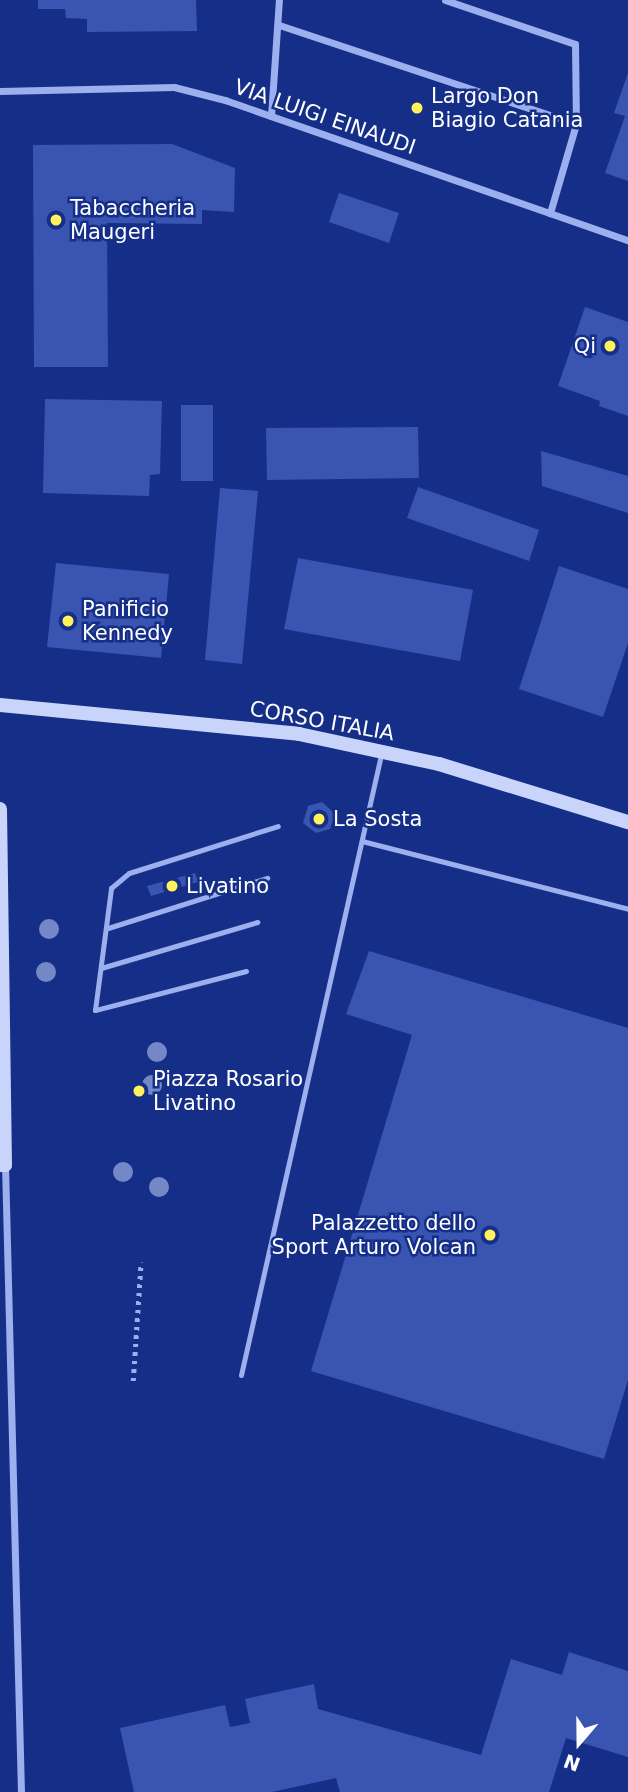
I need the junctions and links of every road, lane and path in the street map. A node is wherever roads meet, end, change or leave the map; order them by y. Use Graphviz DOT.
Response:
graph roads {
  1 [pos="279,0"];
  2 [pos="445,0"];
  3 [pos="279,25"];
  4 [pos="0,91"];
  5 [pos="271,116"];
  6 [pos="576,124"];
  7 [pos="550,213"];
  8 [pos="628,240"];
  9 [pos="0,705"];
  10 [pos="382,751"];
  11 [pos="0,809"];
  12 [pos="628,822"];
  13 [pos="278,827"];
  14 [pos="362,841"];
  15 [pos="267,878"];
  16 [pos="628,909"];
  17 [pos="257,922"];
  18 [pos="108,928"];
  19 [pos="101,968"];
  20 [pos="246,971"];
  21 [pos="2,1165"];
  22 [pos="141,1262"];
  23 [pos="242,1375"];
  24 [pos="133,1381"];
  25 [pos="21,1792"];
  1 -- 3 [label="street"];
  2 -- 6 [label="street"];
  3 -- 5 [label="street"];
  3 -- 6 [label="street"];
  4 -- 5 [label="street, VIA LUIGI EINAUDI"];
  5 -- 7 [label="street, VIA LUIGI EINAUDI"];
  6 -- 7 [label="street"];
  7 -- 8 [label="street, VIA LUIGI EINAUDI"];
  9 -- 10 [label="street, CORSO ITALIA"];
  10 -- 12 [label="street, CORSO ITALIA"];
  10 -- 14 [label="lane"];
  11 -- 21 [label="street"];
  13 -- 18 [label="lane"];
  14 -- 16 [label="lane"];
  14 -- 23 [label="lane"];
  15 -- 18 [label="lane"];
  17 -- 19 [label="lane"];
  18 -- 19 [label="lane"];
  19 -- 20 [label="lane"];
  21 -- 25 [label="street"];
  22 -- 24 [label="path"];
}
